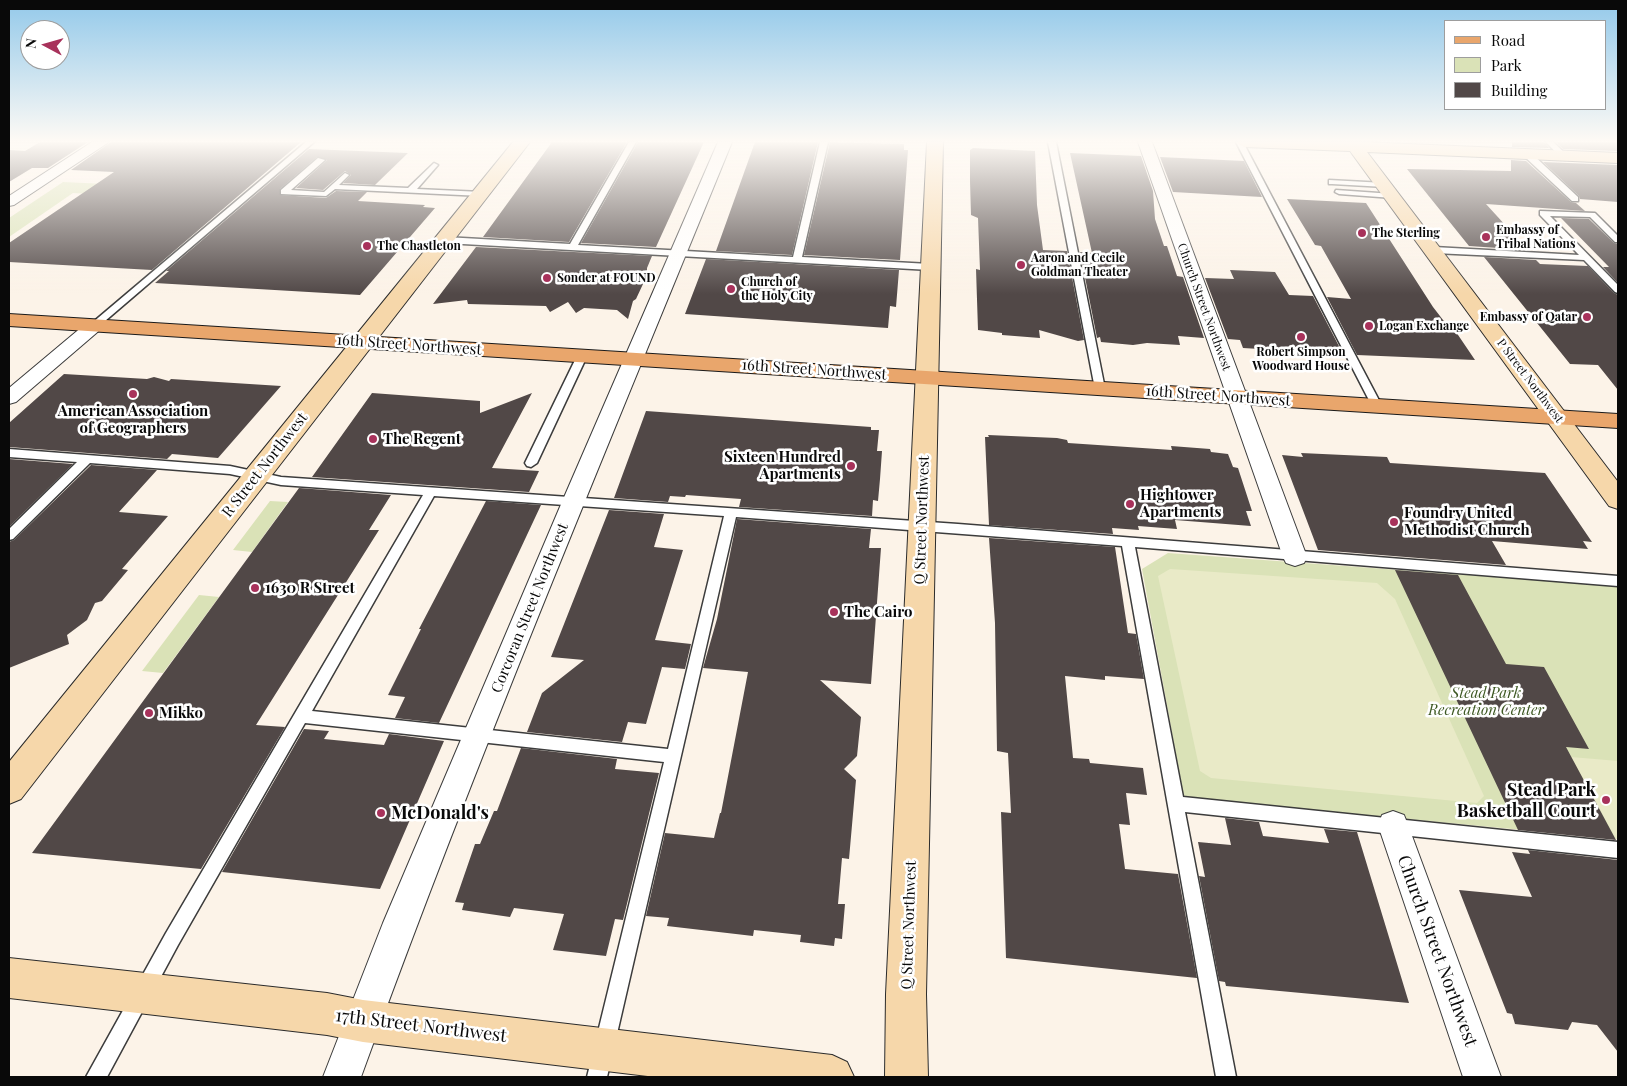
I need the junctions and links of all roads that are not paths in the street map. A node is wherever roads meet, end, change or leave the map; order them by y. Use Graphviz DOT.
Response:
graph roads {
  1 [pos="23,193"];
  2 [pos="252,193"];
  3 [pos="298,193"];
  4 [pos="327,193"];
  5 [pos="458,193"];
  6 [pos="604,193"];
  7 [pos="704,193"];
  8 [pos="812,193"];
  9 [pos="933,193"];
  10 [pos="1062,193"];
  11 [pos="1163,193"];
  12 [pos="1265,193"];
  13 [pos="1391,193"];
  14 [pos="1567,193"];
  15 [pos="482,194"];
  16 [pos="1574,199"];
  17 [pos="9,202"];
  18 [pos="445,240"];
  19 [pos="1618,240"];
  20 [pos="573,247"];
  21 [pos="1434,250"];
  22 [pos="678,253"];
  23 [pos="1588,258"];
  24 [pos="797,260"];
  25 [pos="930,267"];
  26 [pos="1618,290"];
  27 [pos="9,320"];
  28 [pos="95,326"];
  29 [pos="364,342"];
  30 [pos="582,356"];
  31 [pos="634,359"];
  32 [pos="927,377"];
  33 [pos="1100,389"];
  34 [pos="1236,397"];
  35 [pos="9,398"];
  36 [pos="1377,406"];
  37 [pos="1557,418"];
  38 [pos="1618,421"];
  39 [pos="9,453"];
  40 [pos="87,459"];
  41 [pos="532,463"];
  42 [pos="257,476"];
  43 [pos="430,492"];
  44 [pos="1618,500"];
  45 [pos="573,502"];
  46 [pos="731,514"];
  47 [pos="922,526"];
  48 [pos="9,536"];
  49 [pos="1128,544"];
  50 [pos="1295,557"];
  51 [pos="1618,581"];
  52 [pos="302,716"];
  53 [pos="477,736"];
  54 [pos="674,756"];
  55 [pos="9,788"];
  56 [pos="1174,804"];
  57 [pos="1393,825"];
  58 [pos="1618,850"];
  59 [pos="9,978"];
  60 [pos="143,995"];
  61 [pos="363,1021"];
  62 [pos="600,1063"];
  63 [pos="96,1077"];
  64 [pos="342,1077"];
  65 [pos="832,1077"];
  66 [pos="906,1077"];
  67 [pos="1226,1077"];
  68 [pos="1482,1077"];
  1 -- 17 [label="street"];
  2 -- 28 [label="lane"];
  3 -- 4 [label="lane"];
  5 -- 15 [label="lane"];
  6 -- 20 [label="lane"];
  7 -- 22 [label="street, Corcoran Street Northwest"];
  8 -- 24 [label="lane"];
  9 -- 25 [label="main road, Q Street Northwest"];
  10 -- 33 [label="lane"];
  11 -- 34 [label="street, Church Street Northwest"];
  12 -- 36 [label="lane"];
  13 -- 21 [label="main road, P Street Northwest"];
  14 -- 16 [label="lane"];
  15 -- 18 [label="main road, R Street Northwest"];
  18 -- 20 [label="lane"];
  18 -- 29 [label="main road, R Street Northwest"];
  19 -- 23 [label="lane"];
  20 -- 22 [label="lane"];
  21 -- 23 [label="lane"];
  21 -- 37 [label="main road, P Street Northwest"];
  22 -- 24 [label="lane"];
  22 -- 31 [label="street, Corcoran Street Northwest"];
  23 -- 26 [label="lane"];
  24 -- 25 [label="lane"];
  25 -- 32 [label="main road, Q Street Northwest"];
  27 -- 28 [label="main road, 16th Street Northwest"];
  28 -- 29 [label="main road, 16th Street Northwest"];
  28 -- 35 [label="street"];
  29 -- 30 [label="main road, 16th Street Northwest"];
  29 -- 42 [label="main road, R Street Northwest"];
  30 -- 31 [label="main road, 16th Street Northwest"];
  30 -- 41 [label="lane"];
  31 -- 32 [label="main road, 16th Street Northwest"];
  31 -- 45 [label="street, Corcoran Street Northwest"];
  32 -- 33 [label="main road, 16th Street Northwest"];
  32 -- 47 [label="main road, Q Street Northwest"];
  33 -- 34 [label="main road, 16th Street Northwest"];
  34 -- 36 [label="main road, 16th Street Northwest"];
  34 -- 50 [label="street, Church Street Northwest"];
  36 -- 37 [label="main road, 16th Street Northwest"];
  37 -- 38 [label="main road, 16th Street Northwest"];
  37 -- 44 [label="main road, P Street Northwest"];
  39 -- 40 [label="lane"];
  40 -- 42 [label="lane"];
  40 -- 48 [label="lane"];
  42 -- 43 [label="lane"];
  42 -- 55 [label="main road, R Street Northwest"];
  43 -- 45 [label="lane"];
  43 -- 52 [label="lane"];
  45 -- 46 [label="lane"];
  45 -- 53 [label="street, Corcoran Street Northwest"];
  46 -- 47 [label="lane"];
  46 -- 54 [label="lane"];
  47 -- 49 [label="lane"];
  47 -- 66 [label="main road, Q Street Northwest"];
  49 -- 50 [label="lane"];
  49 -- 56 [label="lane"];
  50 -- 51 [label="lane"];
  52 -- 53 [label="lane"];
  52 -- 60 [label="lane"];
  53 -- 54 [label="lane"];
  53 -- 61 [label="street, Corcoran Street Northwest"];
  54 -- 62 [label="lane"];
  56 -- 57 [label="lane"];
  56 -- 67 [label="lane"];
  57 -- 58 [label="lane"];
  57 -- 68 [label="street, Church Street Northwest"];
  59 -- 60 [label="main road, 17th Street Northwest"];
  60 -- 61 [label="main road, 17th Street Northwest"];
  60 -- 63 [label="lane"];
  61 -- 62 [label="main road, 17th Street Northwest"];
  61 -- 64 [label="street, Corcoran Street Northwest"];
  62 -- 65 [label="main road, 17th Street Northwest"];
}
